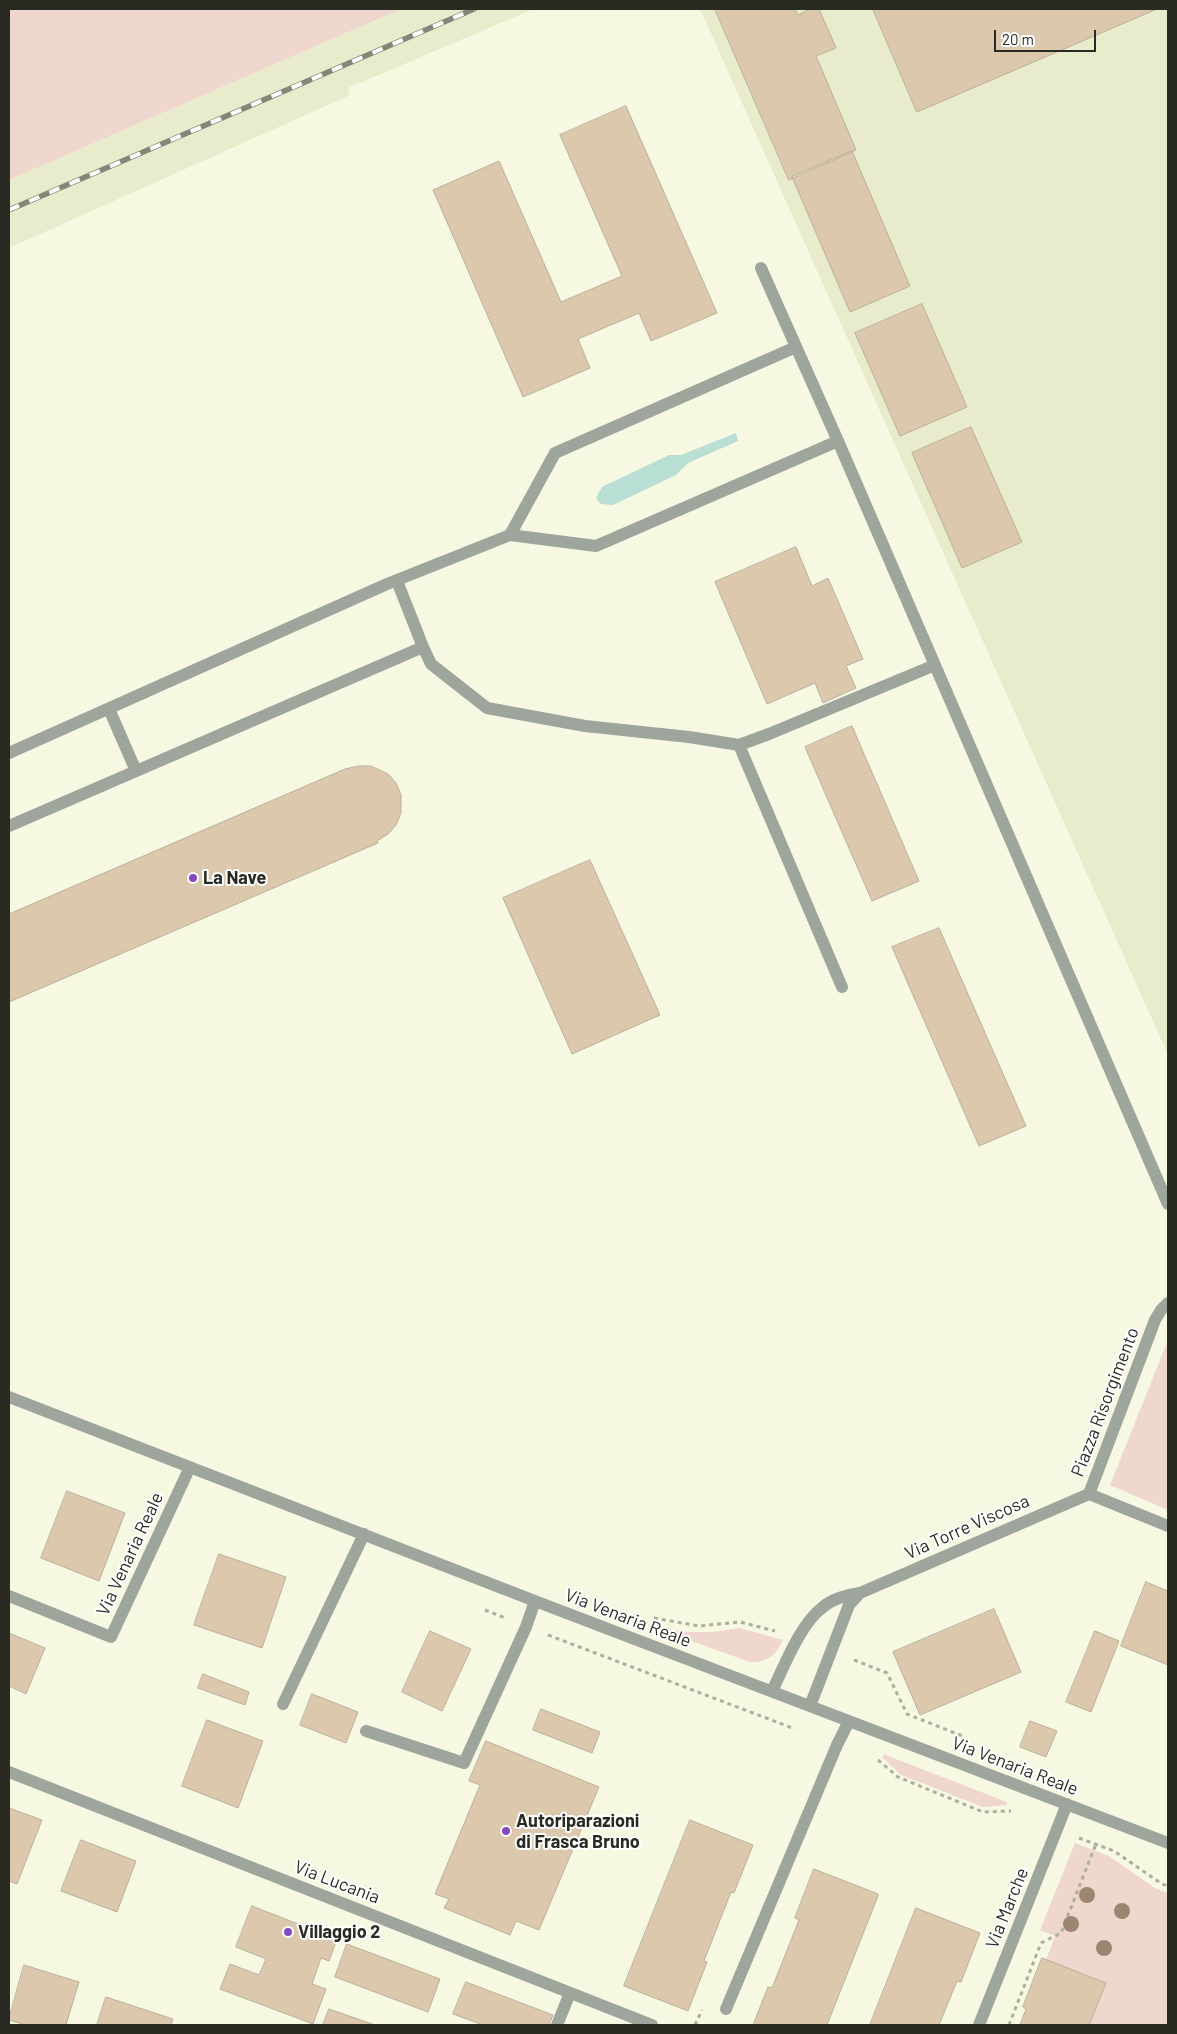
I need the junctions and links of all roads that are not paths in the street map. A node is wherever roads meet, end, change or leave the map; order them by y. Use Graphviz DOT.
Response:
graph roads {
  1 [pos="761,268"];
  2 [pos="796,347"];
  3 [pos="838,441"];
  4 [pos="510,535"];
  5 [pos="397,580"];
  6 [pos="423,647"];
  7 [pos="935,665"];
  8 [pos="109,709"];
  9 [pos="739,745"];
  10 [pos="9,753"];
  11 [pos="136,771"];
  12 [pos="9,826"];
  13 [pos="842,987"];
  14 [pos="1168,1204"];
  15 [pos="1168,1303"];
  16 [pos="9,1397"];
  17 [pos="190,1467"];
  18 [pos="1089,1494"];
  19 [pos="1168,1526"];
  20 [pos="364,1534"];
  21 [pos="860,1594"];
  22 [pos="9,1596"];
  23 [pos="535,1601"];
  24 [pos="772,1691"];
  25 [pos="283,1704"];
  26 [pos="810,1706"];
  27 [pos="849,1721"];
  28 [pos="366,1731"];
  29 [pos="9,1772"];
  30 [pos="1067,1804"];
  31 [pos="1168,1843"];
  32 [pos="570,1993"];
  33 [pos="726,2009"];
  34 [pos="557,2025"];
  35 [pos="652,2025"];
  36 [pos="980,2025"];
  1 -- 2 [label="street"];
  2 -- 3 [label="street"];
  2 -- 4 [label="street"];
  3 -- 4 [label="street"];
  3 -- 7 [label="street"];
  4 -- 5 [label="street"];
  5 -- 6 [label="street"];
  5 -- 8 [label="street"];
  6 -- 9 [label="street"];
  6 -- 11 [label="street"];
  7 -- 9 [label="street"];
  7 -- 14 [label="street"];
  8 -- 10 [label="street"];
  8 -- 11 [label="street"];
  9 -- 13 [label="street"];
  11 -- 12 [label="street"];
  15 -- 18 [label="street, Piazza Risorgimento"];
  16 -- 17 [label="street, Via Venaria Reale"];
  17 -- 20 [label="street, Via Venaria Reale"];
  17 -- 22 [label="street, Via Venaria Reale"];
  18 -- 19 [label="street, Piazza Risorgimento"];
  18 -- 21 [label="street, Via Torre Viscosa"];
  20 -- 23 [label="street, Via Venaria Reale"];
  20 -- 25 [label="street"];
  21 -- 24 [label="street, Via Torre Viscosa"];
  21 -- 26 [label="street"];
  23 -- 24 [label="street, Via Venaria Reale"];
  23 -- 28 [label="street"];
  24 -- 26 [label="street, Via Venaria Reale"];
  26 -- 27 [label="street, Via Venaria Reale"];
  27 -- 30 [label="street, Via Venaria Reale"];
  27 -- 33 [label="street"];
  29 -- 32 [label="street, Via Lucania"];
  30 -- 31 [label="street, Via Venaria Reale"];
  30 -- 36 [label="street, Via Marche"];
  32 -- 34 [label="street"];
  32 -- 35 [label="street, Via Lucania"];
}
